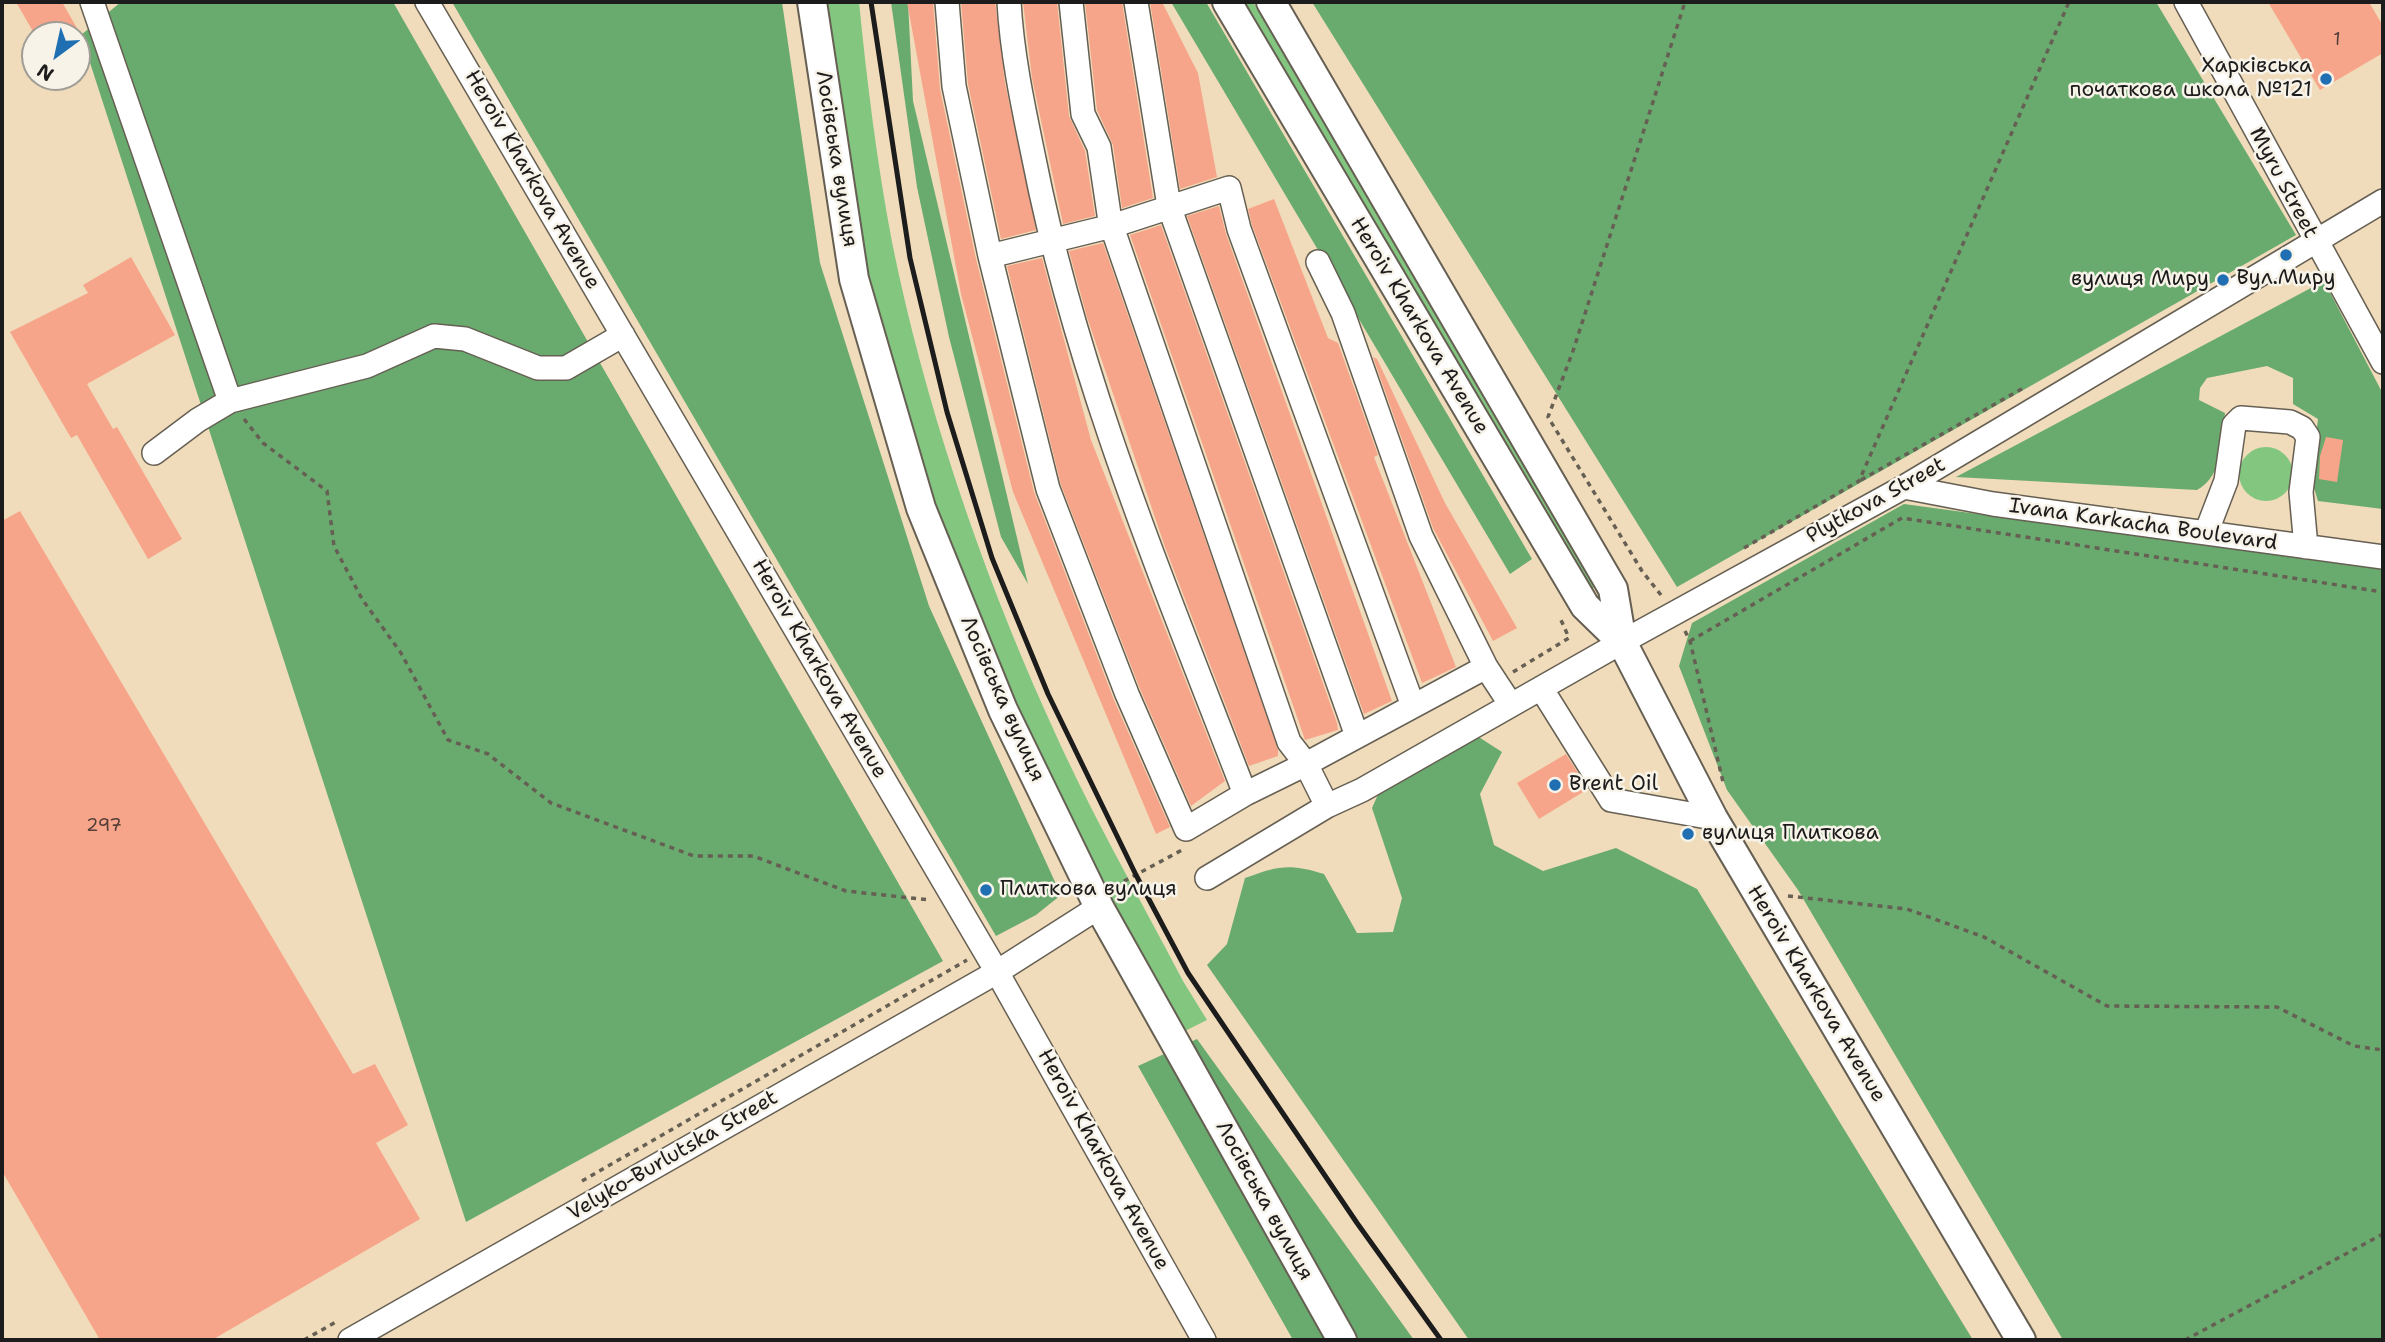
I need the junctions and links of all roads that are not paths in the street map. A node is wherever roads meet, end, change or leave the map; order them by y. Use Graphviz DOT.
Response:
graph roads {
  1 [pos="92,2"];
  2 [pos="427,2"];
  3 [pos="812,2"];
  4 [pos="947,2"];
  5 [pos="1009,2"];
  6 [pos="1071,2"];
  7 [pos="1136,2"];
  8 [pos="1227,2"];
  9 [pos="1271,2"];
  10 [pos="2186,2"];
  11 [pos="2383,201"];
  12 [pos="1169,206"];
  13 [pos="1112,226"];
  14 [pos="1050,240"];
  15 [pos="2315,242"];
  16 [pos="990,256"];
  17 [pos="1318,262"];
  18 [pos="623,335"];
  19 [pos="2383,362"];
  20 [pos="230,401"];
  21 [pos="154,453"];
  22 [pos="1904,487"];
  23 [pos="2206,533"];
  24 [pos="2306,547"];
  25 [pos="2383,557"];
  26 [pos="1622,642"];
  27 [pos="1486,667"];
  28 [pos="1541,688"];
  29 [pos="1511,705"];
  30 [pos="1413,706"];
  31 [pos="1357,736"];
  32 [pos="1306,764"];
  33 [pos="1245,794"];
  34 [pos="1327,806"];
  35 [pos="1713,818"];
  36 [pos="1207,878"];
  37 [pos="1099,907"];
  38 [pos="997,972"];
  39 [pos="345,1330"];
  40 [pos="1204,1340"];
  41 [pos="1342,1340"];
  42 [pos="2021,1340"];
  1 -- 20 [label="street"];
  2 -- 18 [label="street, Heroiv Kharkova Avenue"];
  3 -- 37 [label="main road, Лосівська вулиця"];
  4 -- 16 [label="street"];
  5 -- 14 [label="street"];
  6 -- 13 [label="street"];
  7 -- 12 [label="street"];
  8 -- 26 [label="main road, Heroiv Kharkova Avenue"];
  9 -- 26 [label="main road, Heroiv Kharkova Avenue"];
  10 -- 15 [label="street, Myru Street"];
  11 -- 15 [label="street, Plytkova Street"];
  12 -- 13 [label="street"];
  12 -- 30 [label="street"];
  12 -- 31 [label="street"];
  13 -- 14 [label="street"];
  13 -- 32 [label="street"];
  14 -- 16 [label="street"];
  14 -- 33 [label="street"];
  15 -- 19 [label="street, Myru Street"];
  15 -- 22 [label="street, Plytkova Street"];
  16 -- 33 [label="street"];
  17 -- 27 [label="street"];
  18 -- 20 [label="street"];
  18 -- 38 [label="street, Heroiv Kharkova Avenue"];
  20 -- 21 [label="street"];
  22 -- 23 [label="street, Ivana Karkacha Boulevard"];
  22 -- 26 [label="street, Plytkova Street"];
  23 -- 24 [label="street, Ivana Karkacha Boulevard"];
  23 -- 24 [label="street"];
  24 -- 25 [label="street, Ivana Karkacha Boulevard"];
  26 -- 28 [label="street, Plytkova Street"];
  26 -- 35 [label="main road, Heroiv Kharkova Avenue"];
  27 -- 29 [label="street"];
  27 -- 30 [label="street"];
  28 -- 29 [label="street, Plytkova Street"];
  28 -- 35 [label="street"];
  29 -- 34 [label="street, Plytkova Street"];
  30 -- 31 [label="street"];
  31 -- 32 [label="street"];
  32 -- 33 [label="street"];
  32 -- 34 [label="street"];
  34 -- 36 [label="street, Plytkova Street"];
  35 -- 42 [label="main road, Heroiv Kharkova Avenue"];
  37 -- 38 [label="street"];
  37 -- 41 [label="main road, Лосівська вулиця"];
  38 -- 39 [label="street, Velyko-Burlutska Street"];
  38 -- 40 [label="street, Heroiv Kharkova Avenue"];
}
